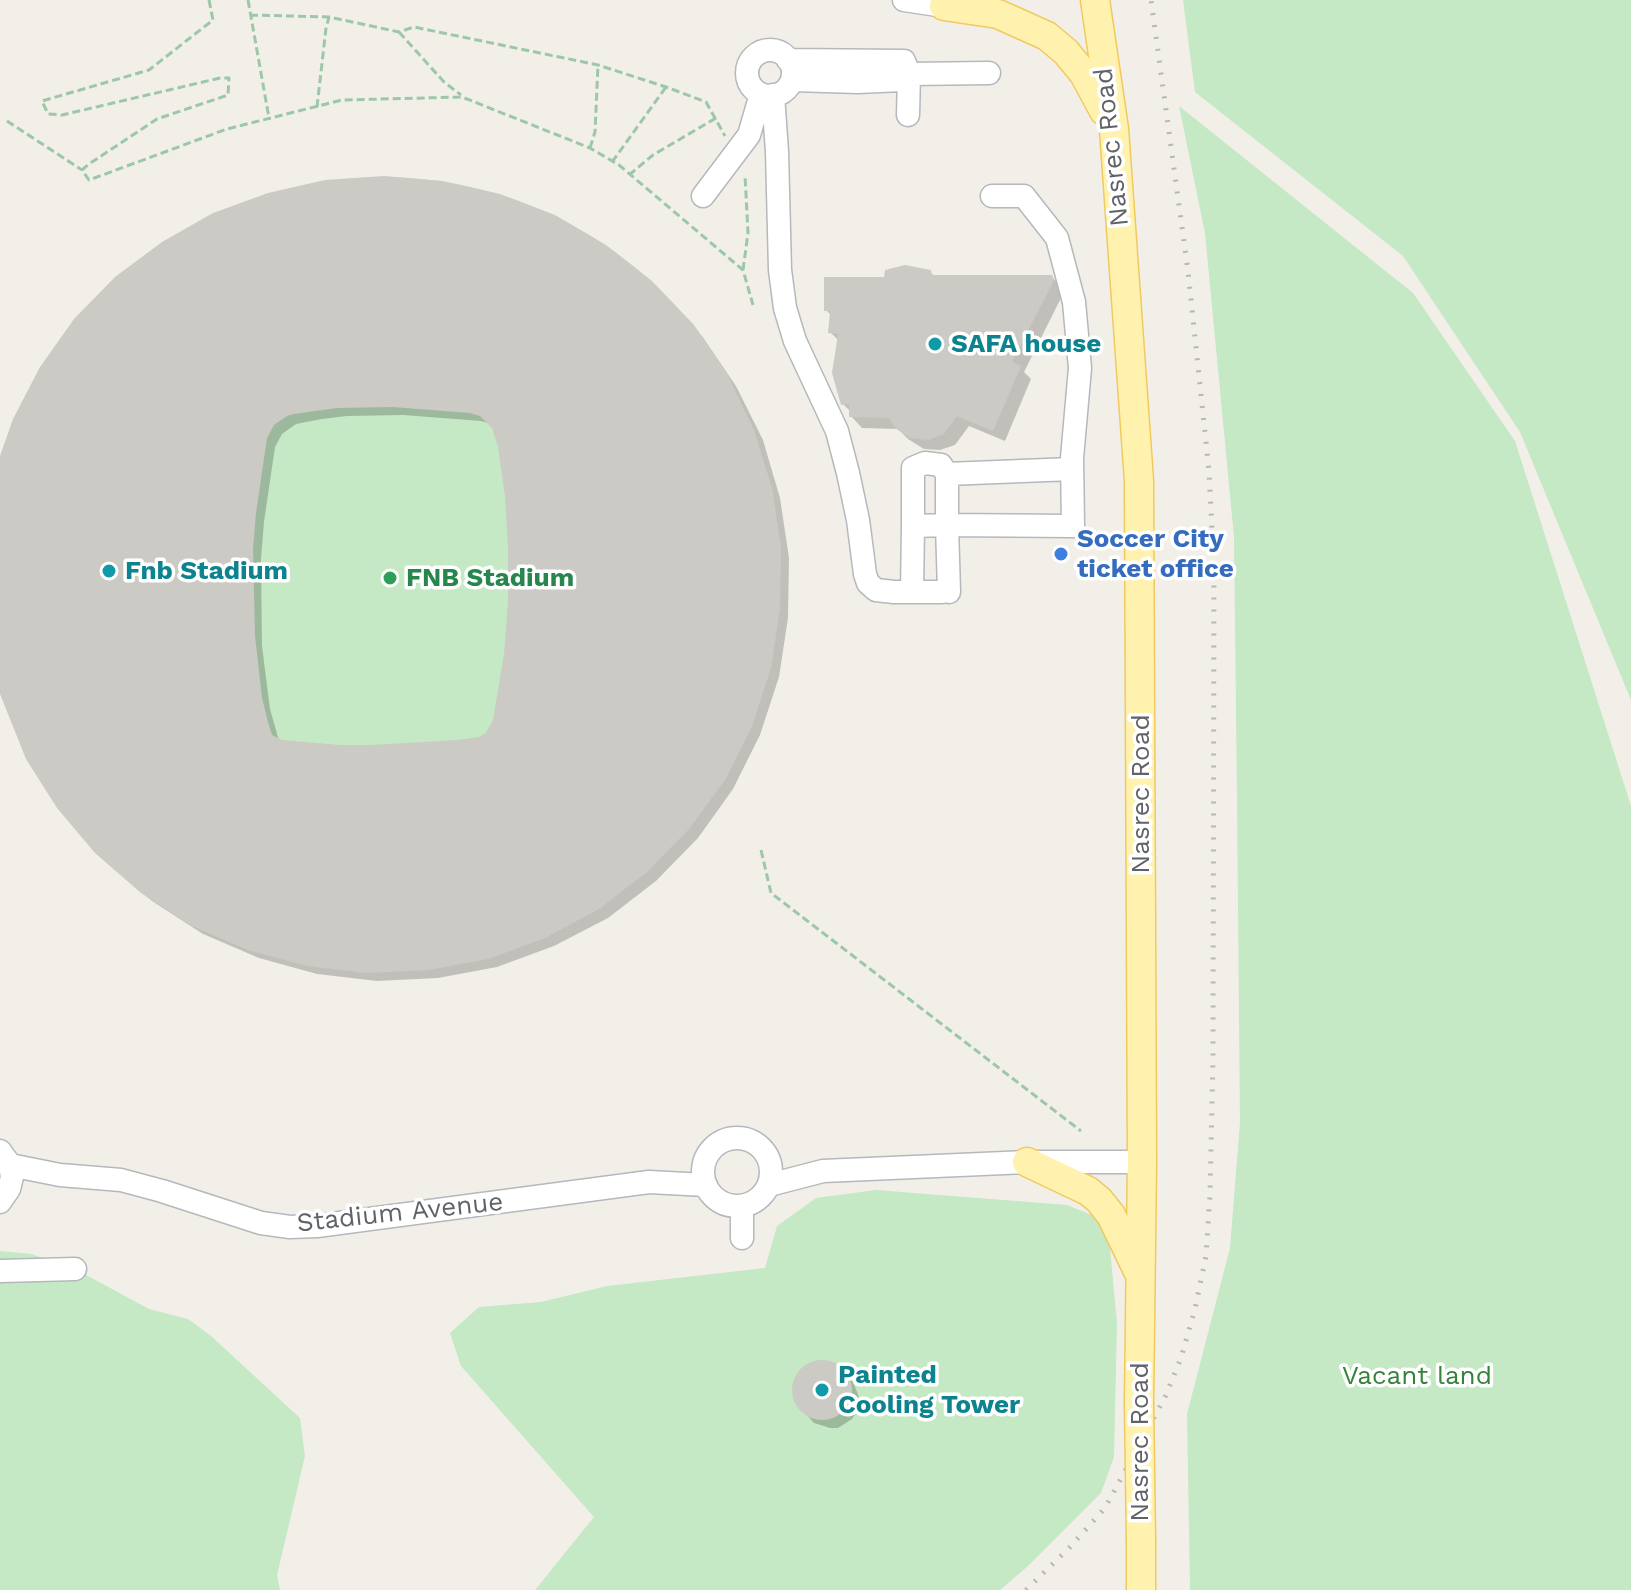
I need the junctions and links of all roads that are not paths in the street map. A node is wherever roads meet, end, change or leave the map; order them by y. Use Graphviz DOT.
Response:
graph roads {
  1 [pos="904,0"];
  2 [pos="986,0"];
  3 [pos="1095,0"];
  4 [pos="950,3"];
  5 [pos="790,70"];
  6 [pos="989,73"];
  7 [pos="909,74"];
  8 [pos="767,95"];
  9 [pos="908,115"];
  10 [pos="1114,129"];
  11 [pos="703,196"];
  12 [pos="992,196"];
  13 [pos="1072,469"];
  14 [pos="947,474"];
  15 [pos="947,525"];
  16 [pos="913,526"];
  17 [pos="912,592"];
  18 [pos="5,1158"];
  19 [pos="770,1161"];
  20 [pos="705,1162"];
  21 [pos="1027,1162"];
  22 [pos="1142,1162"];
  23 [pos="823,1171"];
  24 [pos="60,1175"];
  25 [pos="649,1182"];
  26 [pos="706,1185"];
  27 [pos="769,1185"];
  28 [pos="5,1196"];
  29 [pos="742,1206"];
  30 [pos="742,1238"];
  31 [pos="75,1269"];
  32 [pos="0,1271"];
  33 [pos="1141,1276"];
  34 [pos="1141,1590"];
  1 -- 4 [label="street"];
  2 -- 4 [label="street"];
  3 -- 10 [label="main road, Nasrec Road"];
  4 -- 10 [label="main road"];
  5 -- 7 [label="street"];
  5 -- 8 [label="street"];
  5 -- 8 [label="street"];
  6 -- 7 [label="street"];
  7 -- 9 [label="street"];
  8 -- 11 [label="street"];
  8 -- 17 [label="street"];
  10 -- 22 [label="main road, Nasrec Road"];
  12 -- 13 [label="street"];
  13 -- 14 [label="street"];
  13 -- 15 [label="street"];
  14 -- 15 [label="street"];
  14 -- 16 [label="street"];
  15 -- 16 [label="street"];
  15 -- 17 [label="street"];
  16 -- 17 [label="street"];
  18 -- 24 [label="street, Stadium Avenue"];
  18 -- 28 [label="street"];
  19 -- 20 [label="street"];
  19 -- 23 [label="street"];
  19 -- 27 [label="street"];
  20 -- 25 [label="street, Stadium Avenue"];
  20 -- 26 [label="street"];
  21 -- 22 [label="street"];
  21 -- 23 [label="street"];
  21 -- 33 [label="main road"];
  22 -- 33 [label="main road, Nasrec Road"];
  23 -- 27 [label="street"];
  24 -- 25 [label="street, Stadium Avenue"];
  24 -- 28 [label="street, Stadium Avenue"];
  25 -- 26 [label="street, Stadium Avenue"];
  26 -- 29 [label="street"];
  27 -- 29 [label="street"];
  29 -- 30 [label="street"];
  31 -- 32 [label="street"];
  33 -- 34 [label="main road, Nasrec Road, bridge"];
}
